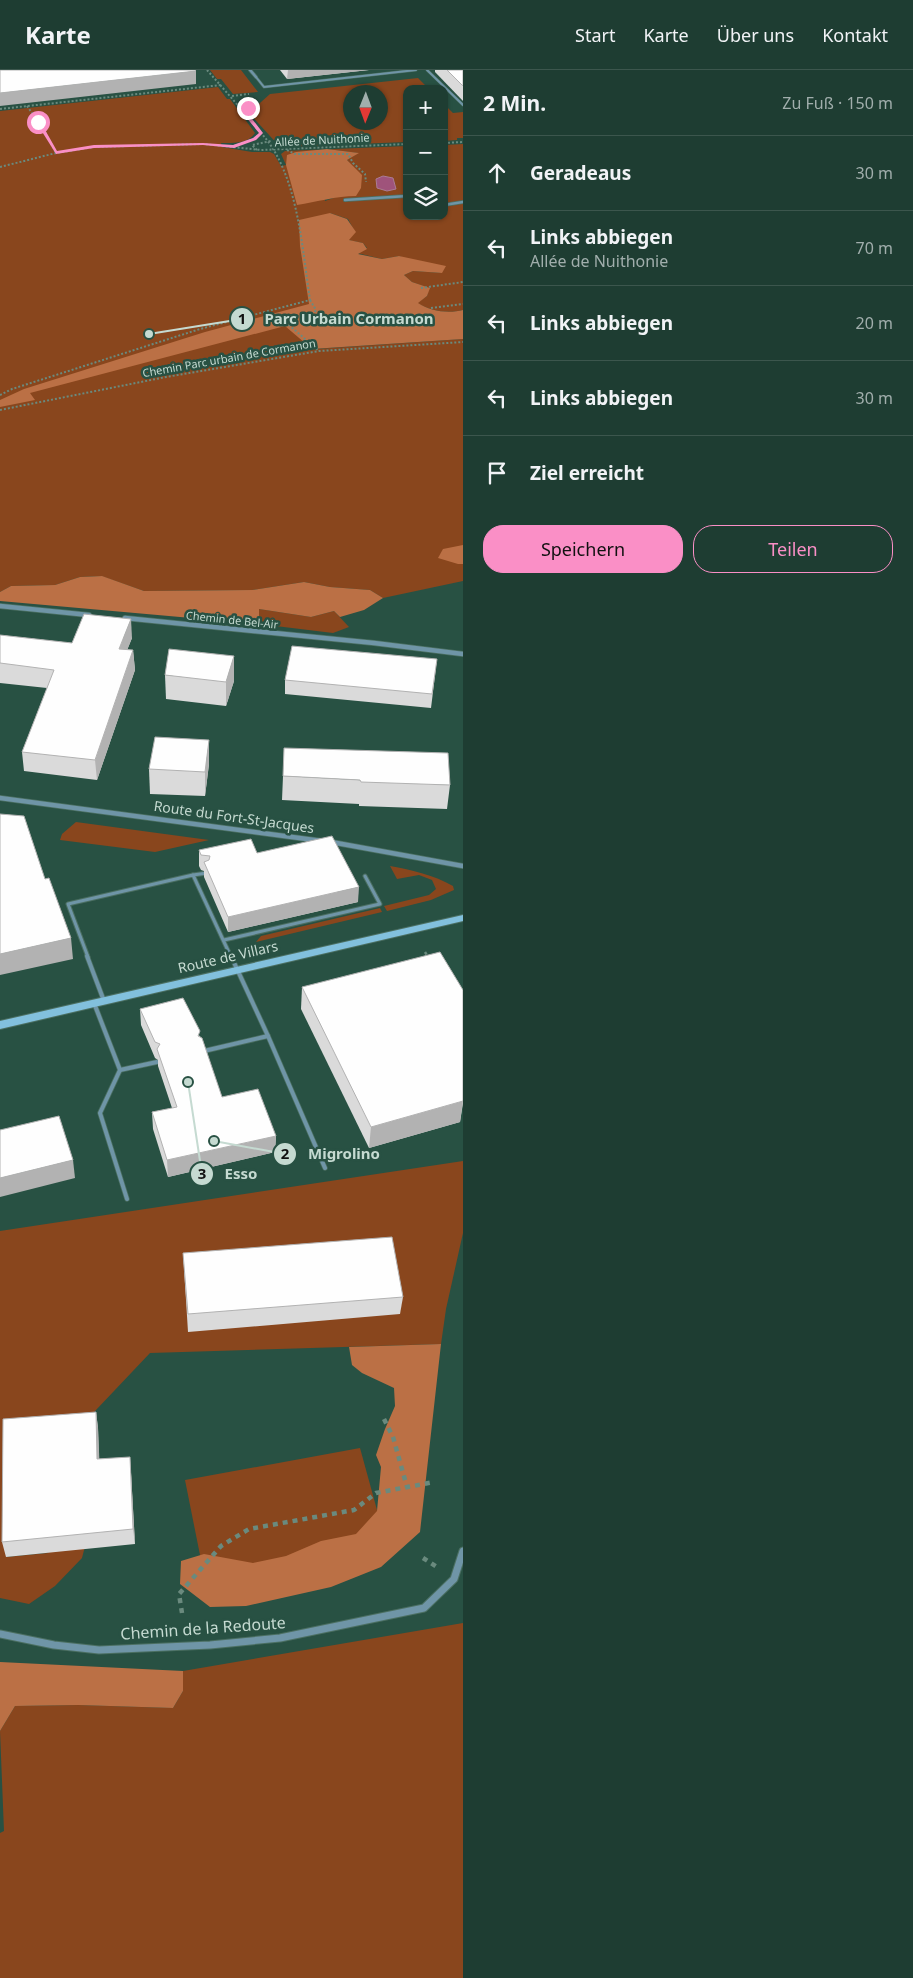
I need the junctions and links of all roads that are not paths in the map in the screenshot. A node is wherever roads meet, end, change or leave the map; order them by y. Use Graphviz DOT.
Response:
graph roads {
  1 [pos="250,70"];
  2 [pos="416,70"];
  3 [pos="426,70"];
  4 [pos="256,77"];
  5 [pos="264,87"];
  6 [pos="463,105"];
  7 [pos="403,196"];
  8 [pos="345,200"];
  9 [pos="463,202"];
  10 [pos="448,204"];
  11 [pos="0,606"];
  12 [pos="94,615"];
  13 [pos="122,618"];
  14 [pos="463,654"];
  15 [pos="0,798"];
  16 [pos="463,866"];
  17 [pos="206,872"];
  18 [pos="193,875"];
  19 [pos="365,876"];
  20 [pos="463,918"];
  21 [pos="224,940"];
  22 [pos="238,969"];
  23 [pos="99,1002"];
  24 [pos="0,1025"];
  25 [pos="268,1036"];
  26 [pos="202,1052"];
  27 [pos="157,1062"];
  28 [pos="120,1070"];
  29 [pos="325,1168"];
  30 [pos="128,1199"];
  31 [pos="463,1551"];
  32 [pos="0,1634"];
  1 -- 4 [label="street"];
  2 -- 5 [label="lane"];
  3 -- 6 [label="lane"];
  4 -- 5 [label="lane"];
  7 -- 8 [label="street"];
  9 -- 10 [label="street"];
  11 -- 12 [label="street"];
  13 -- 14 [label="street, Chemin de Bel-Air"];
  15 -- 16 [label="street, Route du Fort-St-Jacques"];
  17 -- 18 [label="lane"];
  18 -- 21 [label="lane"];
  18 -- 23 [label="lane"];
  19 -- 21 [label="lane"];
  20 -- 22 [label="main road, Route de Villars"];
  21 -- 22 [label="lane"];
  22 -- 23 [label="main road, Route de Villars"];
  22 -- 25 [label="lane"];
  23 -- 24 [label="main road, Route de Villars"];
  23 -- 28 [label="lane"];
  25 -- 26 [label="lane"];
  25 -- 29 [label="lane"];
  27 -- 28 [label="lane"];
  28 -- 30 [label="lane"];
  31 -- 32 [label="street, Chemin de la Redoute"];
}
